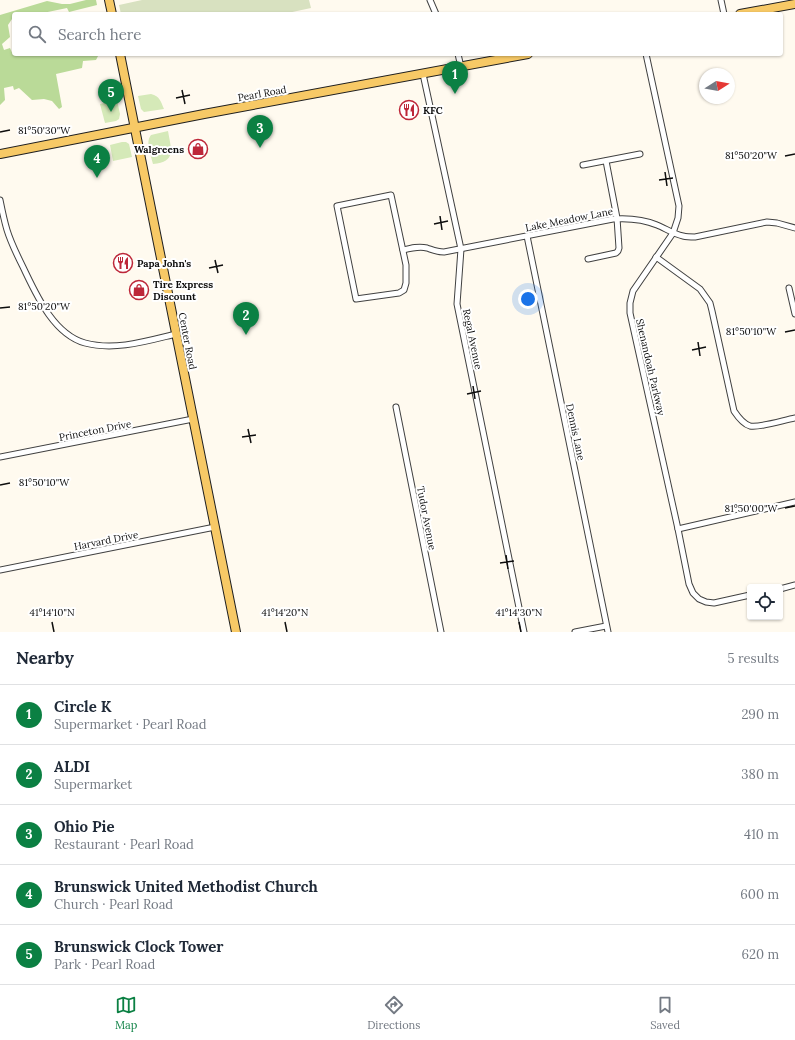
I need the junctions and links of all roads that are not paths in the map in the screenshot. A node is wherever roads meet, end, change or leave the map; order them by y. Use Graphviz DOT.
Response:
graph roads {
  1 [pos="109,0"];
  2 [pos="430,0"];
  3 [pos="721,0"];
  4 [pos="795,4"];
  5 [pos="112,12"];
  6 [pos="435,12"];
  7 [pos="724,12"];
  8 [pos="751,12"];
  9 [pos="120,56"];
  10 [pos="459,56"];
  11 [pos="518,56"];
  12 [pos="646,56"];
  13 [pos="462,67"];
  14 [pos="423,74"];
  15 [pos="135,128"];
  16 [pos="0,154"];
  17 [pos="640,154"];
  18 [pos="606,161"];
  19 [pos="583,165"];
  20 [pos="0,200"];
  21 [pos="617,218"];
  22 [pos="795,228"];
  23 [pos="673,233"];
  24 [pos="527,236"];
  25 [pos="461,249"];
  26 [pos="403,250"];
  27 [pos="656,257"];
  28 [pos="588,259"];
  29 [pos="789,288"];
  30 [pos="795,314"];
  31 [pos="176,334"];
  32 [pos="396,407"];
  33 [pos="795,418"];
  34 [pos="193,419"];
  35 [pos="0,457"];
  36 [pos="795,502"];
  37 [pos="215,527"];
  38 [pos="678,529"];
  39 [pos="0,570"];
  40 [pos="795,585"];
  41 [pos="783,587"];
  42 [pos="747,596"];
  43 [pos="606,626"];
  44 [pos="236,632"];
  45 [pos="440,632"];
  46 [pos="524,632"];
  47 [pos="575,632"];
  48 [pos="608,632"];
  1 -- 5 [label="main road"];
  2 -- 6 [label="street"];
  3 -- 7 [label="street"];
  4 -- 8 [label="main road"];
  9 -- 15 [label="main road, Center Road"];
  10 -- 13 [label="street"];
  11 -- 13 [label="main road, Pearl Road"];
  12 -- 23 [label="street, Shenandoah Parkway"];
  13 -- 14 [label="main road, Pearl Road"];
  14 -- 15 [label="main road, Pearl Road"];
  14 -- 25 [label="street, Regal Avenue"];
  15 -- 16 [label="main road, Pearl Road"];
  15 -- 31 [label="main road, Center Road"];
  17 -- 18 [label="street"];
  18 -- 19 [label="street"];
  18 -- 21 [label="street"];
  20 -- 31 [label="street"];
  21 -- 23 [label="street, Lake Meadow Lane"];
  21 -- 24 [label="street, Lake Meadow Lane"];
  21 -- 28 [label="street"];
  22 -- 23 [label="street, Lake Meadow Lane"];
  23 -- 27 [label="street, Shenandoah Parkway"];
  24 -- 25 [label="street, Lake Meadow Lane"];
  24 -- 43 [label="street, Dennis Lane"];
  25 -- 26 [label="street, Lake Meadow Lane"];
  25 -- 46 [label="street, Regal Avenue"];
  26 -- 26 [label="street"];
  27 -- 33 [label="street"];
  27 -- 38 [label="street, Shenandoah Parkway"];
  29 -- 30 [label="street"];
  31 -- 34 [label="main road, Center Road"];
  32 -- 45 [label="street, Tudor Avenue"];
  34 -- 35 [label="street, Princeton Drive"];
  34 -- 37 [label="main road, Center Road"];
  36 -- 38 [label="street"];
  37 -- 39 [label="street, Harvard Drive"];
  37 -- 44 [label="main road, Center Road"];
  38 -- 42 [label="street, Shenandoah Parkway"];
  40 -- 41 [label="street"];
  43 -- 47 [label="street"];
  43 -- 48 [label="street, Dennis Lane"];
}
